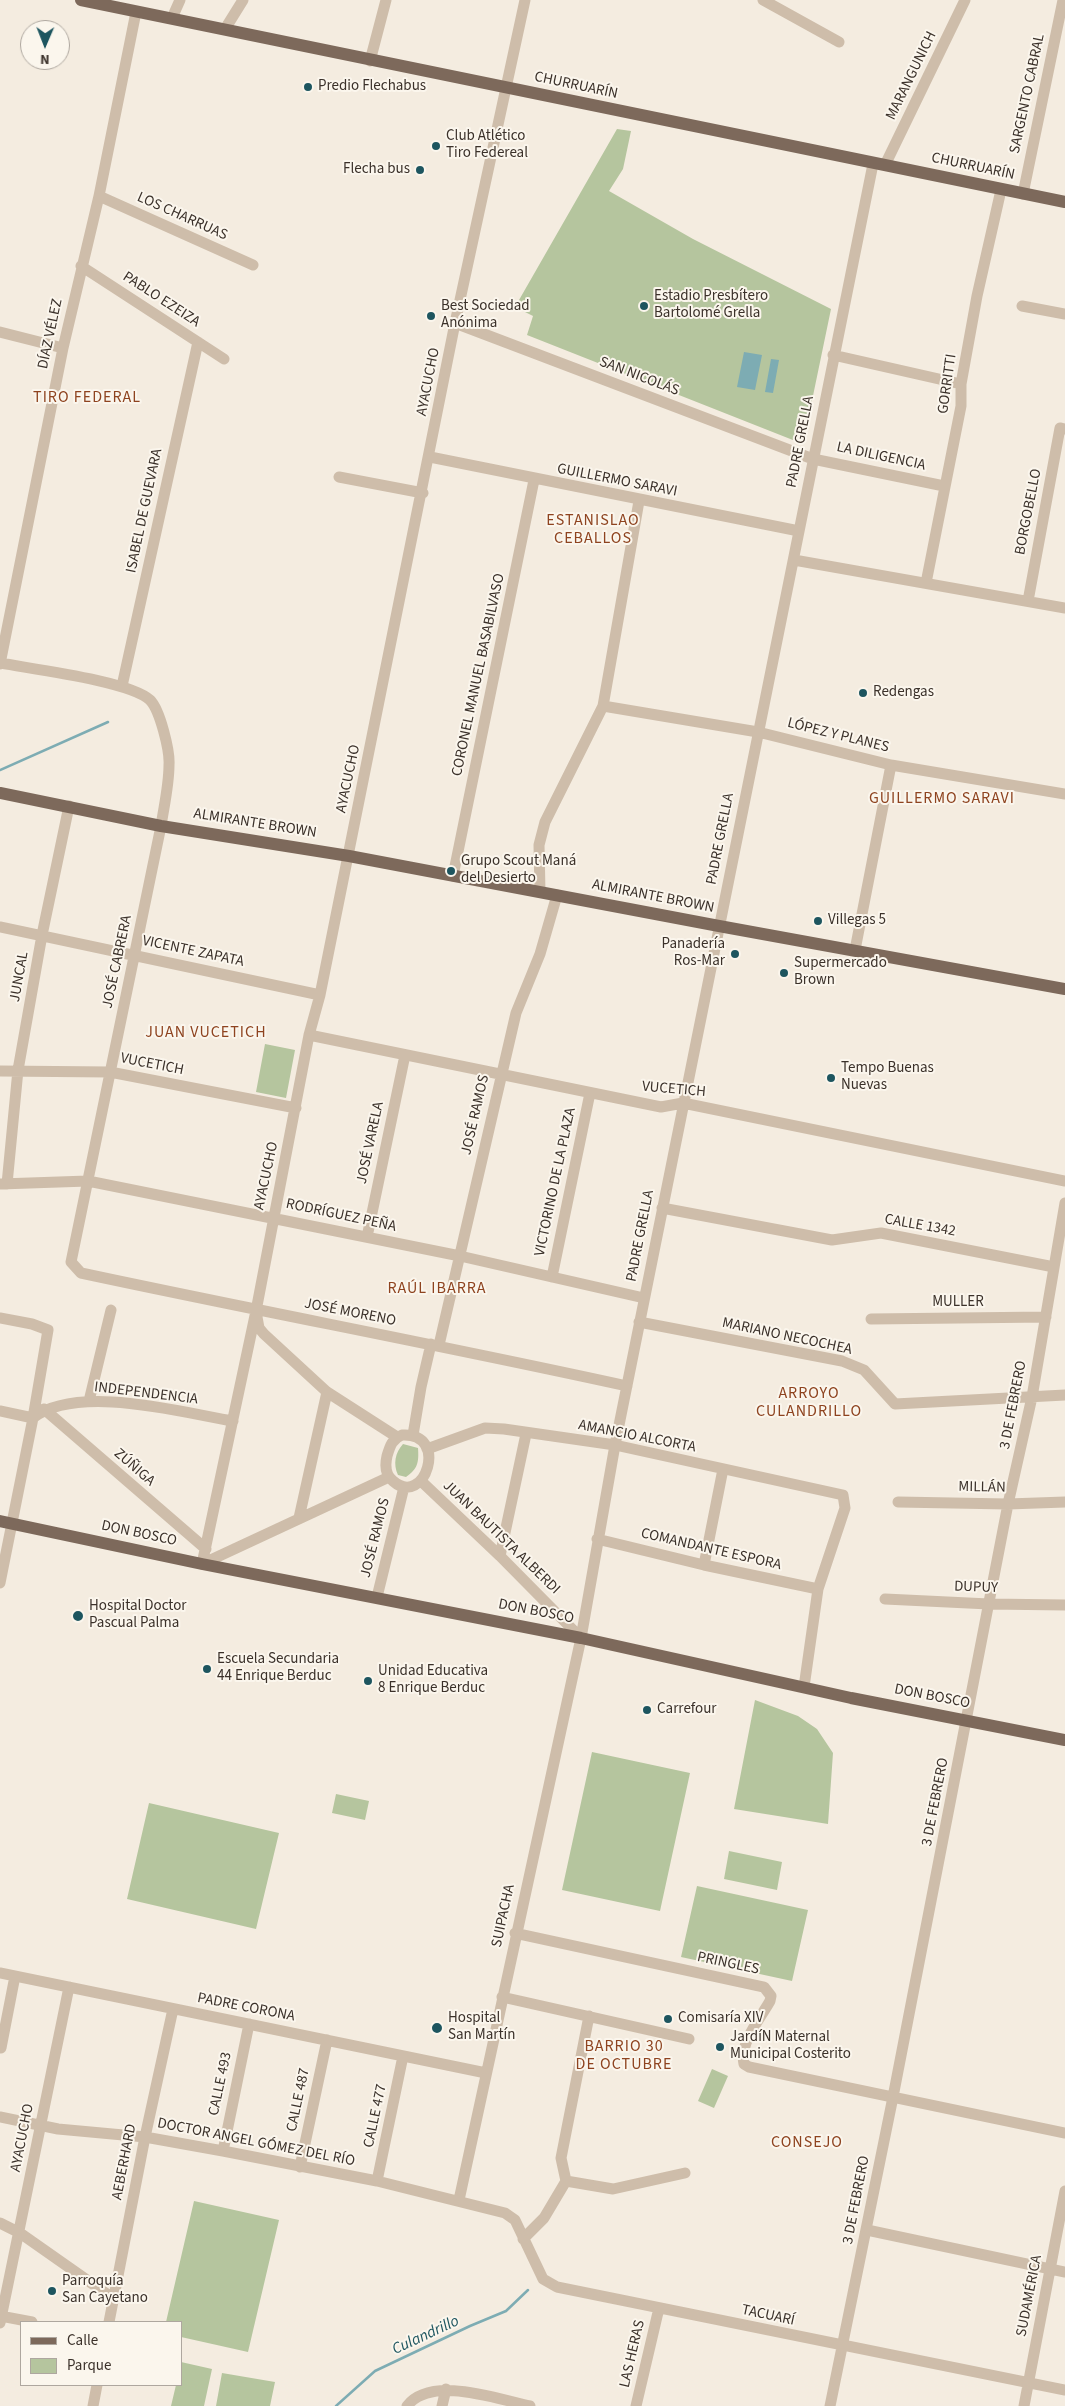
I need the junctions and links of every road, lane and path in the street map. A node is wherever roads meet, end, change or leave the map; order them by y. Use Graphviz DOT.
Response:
graph roads {
  1 [pos="81,0"];
  2 [pos="180,0"];
  3 [pos="243,0"];
  4 [pos="386,0"];
  5 [pos="525,0"];
  6 [pos="763,0"];
  7 [pos="966,0"];
  8 [pos="1062,0"];
  9 [pos="136,12"];
  10 [pos="172,18"];
  11 [pos="225,29"];
  12 [pos="839,42"];
  13 [pos="370,61"];
  14 [pos="507,88"];
  15 [pos="879,165"];
  16 [pos="1001,190"];
  17 [pos="1023,194"];
  18 [pos="99,196"];
  19 [pos="1065,202"];
  20 [pos="253,265"];
  21 [pos="81,266"];
  22 [pos="1022,306"];
  23 [pos="1065,314"];
  24 [pos="455,323"];
  25 [pos="0,332"];
  26 [pos="198,342"];
  27 [pos="63,348"];
  28 [pos="833,355"];
  29 [pos="224,359"];
  30 [pos="961,384"];
  31 [pos="1063,428"];
  32 [pos="430,457"];
  33 [pos="813,458"];
  34 [pos="339,477"];
  35 [pos="534,480"];
  36 [pos="944,486"];
  37 [pos="423,493"];
  38 [pos="639,501"];
  39 [pos="799,531"];
  40 [pos="794,560"];
  41 [pos="926,583"];
  42 [pos="1028,601"];
  43 [pos="1065,608"];
  44 [pos="0,663"];
  45 [pos="122,686"];
  46 [pos="604,706"];
  47 [pos="758,732"];
  48 [pos="891,764"];
  49 [pos="0,793"];
  50 [pos="1065,794"];
  51 [pos="69,806"];
  52 [pos="161,826"];
  53 [pos="349,856"];
  54 [pos="453,876"];
  55 [pos="540,892"];
  56 [pos="558,895"];
  57 [pos="719,926"];
  58 [pos="0,927"];
  59 [pos="42,935"];
  60 [pos="855,950"];
  61 [pos="135,954"];
  62 [pos="1065,989"];
  63 [pos="320,995"];
  64 [pos="309,1035"];
  65 [pos="405,1055"];
  66 [pos="0,1070"];
  67 [pos="18,1070"];
  68 [pos="110,1072"];
  69 [pos="500,1075"];
  70 [pos="590,1093"];
  71 [pos="683,1103"];
  72 [pos="296,1108"];
  73 [pos="88,1181"];
  74 [pos="1065,1181"];
  75 [pos="3,1184"];
  76 [pos="1065,1203"];
  77 [pos="662,1208"];
  78 [pos="274,1217"];
  79 [pos="367,1237"];
  80 [pos="460,1256"];
  81 [pos="71,1262"];
  82 [pos="1054,1267"];
  83 [pos="552,1277"];
  84 [pos="644,1298"];
  85 [pos="111,1310"];
  86 [pos="256,1311"];
  87 [pos="1046,1317"];
  88 [pos="0,1318"];
  89 [pos="871,1319"];
  90 [pos="639,1322"];
  91 [pos="435,1345"];
  92 [pos="627,1386"];
  93 [pos="327,1392"];
  94 [pos="1065,1395"];
  95 [pos="1032,1397"];
  96 [pos="89,1401"];
  97 [pos="44,1410"];
  98 [pos="0,1411"];
  99 [pos="33,1418"];
  100 [pos="233,1421"];
  101 [pos="526,1434"];
  102 [pos="413,1435"];
  103 [pos="397,1437"];
  104 [pos="615,1445"];
  105 [pos="427,1449"];
  106 [pos="723,1469"];
  107 [pos="389,1477"];
  108 [pos="421,1482"];
  109 [pos="404,1487"];
  110 [pos="898,1502"];
  111 [pos="1065,1502"];
  112 [pos="1008,1504"];
  113 [pos="299,1518"];
  114 [pos="6,1522"];
  115 [pos="597,1539"];
  116 [pos="206,1549"];
  117 [pos="500,1556"];
  118 [pos="202,1564"];
  119 [pos="704,1565"];
  120 [pos="0,1582"];
  121 [pos="818,1589"];
  122 [pos="377,1597"];
  123 [pos="885,1599"];
  124 [pos="988,1604"];
  125 [pos="1065,1605"];
  126 [pos="581,1638"];
  127 [pos="804,1687"];
  128 [pos="967,1720"];
  129 [pos="1065,1740"];
  130 [pos="515,1933"];
  131 [pos="0,1973"];
  132 [pos="15,1976"];
  133 [pos="69,1987"];
  134 [pos="502,1997"];
  135 [pos="173,2009"];
  136 [pos="589,2016"];
  137 [pos="249,2024"];
  138 [pos="689,2039"];
  139 [pos="327,2040"];
  140 [pos="2,2048"];
  141 [pos="403,2056"];
  142 [pos="486,2073"];
  143 [pos="893,2097"];
  144 [pos="0,2117"];
  145 [pos="40,2125"];
  146 [pos="1065,2133"];
  147 [pos="145,2137"];
  148 [pos="223,2151"];
  149 [pos="300,2167"];
  150 [pos="685,2174"];
  151 [pos="566,2181"];
  152 [pos="378,2182"];
  153 [pos="1065,2191"];
  154 [pos="459,2200"];
  155 [pos="505,2213"];
  156 [pos="0,2223"];
  157 [pos="867,2230"];
  158 [pos="20,2232"];
  159 [pos="523,2239"];
  160 [pos="1050,2269"];
  161 [pos="1065,2272"];
  162 [pos="114,2299"];
  163 [pos="659,2308"];
  164 [pos="0,2319"];
  165 [pos="21,2321"];
  166 [pos="109,2321"];
  167 [pos="843,2346"];
  168 [pos="1028,2382"];
  169 [pos="97,2386"];
  170 [pos="446,2389"];
  171 [pos="1065,2390"];
  172 [pos="93,2406"];
  173 [pos="407,2406"];
  174 [pos="442,2406"];
  175 [pos="530,2406"];
  176 [pos="636,2406"];
  177 [pos="830,2406"];
  178 [pos="1024,2406"];
  1 -- 9 [label="main road, CHURRUARÍN"];
  2 -- 10 [label="street"];
  3 -- 11 [label="street"];
  4 -- 13 [label="street"];
  5 -- 14 [label="street, AYACUCHO"];
  6 -- 12 [label="street"];
  7 -- 15 [label="street, MARANGUNICH"];
  8 -- 17 [label="street, SARGENTO CABRAL"];
  9 -- 10 [label="main road, CHURRUARÍN"];
  9 -- 18 [label="street, DÍAZ VÉLEZ"];
  10 -- 11 [label="main road, CHURRUARÍN"];
  11 -- 13 [label="main road, CHURRUARÍN"];
  13 -- 14 [label="main road, CHURRUARÍN"];
  14 -- 15 [label="main road, CHURRUARÍN"];
  14 -- 24 [label="street, AYACUCHO"];
  15 -- 16 [label="main road, CHURRUARÍN"];
  15 -- 28 [label="street, PADRE GRELLA"];
  16 -- 17 [label="main road, CHURRUARÍN"];
  16 -- 30 [label="street, GORRITTI"];
  17 -- 19 [label="main road, CHURRUARÍN"];
  18 -- 20 [label="street, LOS CHARRUAS"];
  18 -- 21 [label="street, DÍAZ VÉLEZ"];
  21 -- 26 [label="street, PABLO EZEIZA"];
  21 -- 27 [label="street, DÍAZ VÉLEZ"];
  22 -- 23 [label="street"];
  24 -- 32 [label="street, AYACUCHO"];
  24 -- 33 [label="street, SAN NICOLÁS"];
  25 -- 27 [label="street"];
  26 -- 29 [label="street, PABLO EZEIZA"];
  26 -- 45 [label="street, ISABEL DE GUEVARA"];
  27 -- 44 [label="street, DÍAZ VÉLEZ"];
  28 -- 30 [label="street"];
  28 -- 33 [label="street, PADRE GRELLA"];
  30 -- 36 [label="street, GORRITTI"];
  31 -- 42 [label="street, BORGOBELLO"];
  32 -- 35 [label="street, GUILLERMO SARAVI"];
  32 -- 37 [label="street, AYACUCHO"];
  33 -- 36 [label="street, LA DILIGENCIA"];
  33 -- 39 [label="street, PADRE GRELLA"];
  34 -- 37 [label="street"];
  35 -- 38 [label="street, GUILLERMO SARAVI"];
  35 -- 54 [label="street, CORONEL MANUEL BASABILVASO"];
  36 -- 41 [label="street, GORRITTI"];
  37 -- 53 [label="street, AYACUCHO"];
  38 -- 39 [label="street, GUILLERMO SARAVI"];
  38 -- 46 [label="street"];
  39 -- 40 [label="street, PADRE GRELLA"];
  40 -- 41 [label="street"];
  40 -- 47 [label="street, PADRE GRELLA"];
  41 -- 42 [label="street"];
  42 -- 43 [label="street"];
  44 -- 45 [label="street, JOSÉ CABRERA"];
  45 -- 52 [label="street, JOSÉ CABRERA"];
  46 -- 47 [label="street, LÓPEZ Y PLANES"];
  46 -- 55 [label="street"];
  47 -- 48 [label="street, LÓPEZ Y PLANES"];
  47 -- 57 [label="street, PADRE GRELLA"];
  48 -- 50 [label="street, LÓPEZ Y PLANES"];
  48 -- 60 [label="street"];
  49 -- 51 [label="main road, ALMIRANTE BROWN"];
  51 -- 52 [label="main road, ALMIRANTE BROWN"];
  51 -- 59 [label="street, JUNCAL"];
  52 -- 53 [label="main road, ALMIRANTE BROWN"];
  52 -- 61 [label="street, JOSÉ CABRERA"];
  53 -- 54 [label="main road, ALMIRANTE BROWN"];
  53 -- 63 [label="street, AYACUCHO"];
  54 -- 55 [label="main road, ALMIRANTE BROWN"];
  55 -- 56 [label="main road, ALMIRANTE BROWN"];
  56 -- 57 [label="main road, ALMIRANTE BROWN"];
  56 -- 69 [label="street, JOSÉ RAMOS"];
  57 -- 60 [label="main road, ALMIRANTE BROWN"];
  57 -- 71 [label="street, PADRE GRELLA"];
  58 -- 59 [label="street, VICENTE ZAPATA"];
  59 -- 61 [label="street, VICENTE ZAPATA"];
  59 -- 67 [label="street, JUNCAL"];
  60 -- 62 [label="main road, ALMIRANTE BROWN"];
  61 -- 63 [label="street, VICENTE ZAPATA"];
  61 -- 68 [label="street, JOSÉ CABRERA"];
  63 -- 64 [label="street, AYACUCHO"];
  64 -- 65 [label="street, VUCETICH"];
  64 -- 72 [label="street, AYACUCHO"];
  65 -- 69 [label="street, VUCETICH"];
  65 -- 79 [label="street, JOSÉ VARELA"];
  66 -- 67 [label="street, VUCETICH"];
  67 -- 68 [label="street, VUCETICH"];
  67 -- 75 [label="street, JUNCAL"];
  68 -- 72 [label="street, VUCETICH"];
  68 -- 73 [label="street, JOSÉ CABRERA"];
  69 -- 70 [label="street, VUCETICH"];
  69 -- 80 [label="street, JOSÉ RAMOS"];
  70 -- 71 [label="street, VUCETICH"];
  70 -- 83 [label="street, VICTORINO DE LA PLAZA"];
  71 -- 74 [label="street, VUCETICH"];
  71 -- 77 [label="street, PADRE GRELLA"];
  72 -- 78 [label="street, AYACUCHO"];
  73 -- 75 [label="street, RODRÍGUEZ PEÑA"];
  73 -- 78 [label="street, RODRÍGUEZ PEÑA"];
  73 -- 81 [label="street, JOSÉ CABRERA"];
  76 -- 82 [label="street, 3 DE FEBRERO"];
  77 -- 82 [label="street, CALLE 1342"];
  77 -- 84 [label="street, PADRE GRELLA"];
  78 -- 79 [label="street, RODRÍGUEZ PEÑA"];
  78 -- 86 [label="street, AYACUCHO"];
  79 -- 80 [label="street, RODRÍGUEZ PEÑA"];
  80 -- 83 [label="street, RODRÍGUEZ PEÑA"];
  80 -- 91 [label="street, JOSÉ RAMOS"];
  81 -- 86 [label="street, JOSÉ MORENO"];
  82 -- 87 [label="street, 3 DE FEBRERO"];
  83 -- 84 [label="street, RODRÍGUEZ PEÑA"];
  84 -- 90 [label="street, PADRE GRELLA"];
  85 -- 96 [label="street"];
  86 -- 91 [label="street, JOSÉ MORENO"];
  86 -- 93 [label="street"];
  86 -- 100 [label="street, AYACUCHO"];
  87 -- 89 [label="street, MULLER"];
  87 -- 95 [label="street, 3 DE FEBRERO"];
  88 -- 99 [label="street"];
  90 -- 92 [label="street, PADRE GRELLA"];
  90 -- 95 [label="street, MARIANO NECOCHEA"];
  91 -- 92 [label="street, JOSÉ MORENO"];
  91 -- 102 [label="street, JOSÉ RAMOS"];
  92 -- 104 [label="street, PADRE GRELLA"];
  93 -- 103 [label="street"];
  93 -- 113 [label="street"];
  94 -- 95 [label="street, MARIANO NECOCHEA"];
  95 -- 112 [label="street, 3 DE FEBRERO"];
  96 -- 97 [label="street, INDEPENDENCIA"];
  96 -- 100 [label="street, INDEPENDENCIA"];
  97 -- 99 [label="street, INDEPENDENCIA"];
  97 -- 116 [label="street, ZÚÑIGA"];
  98 -- 99 [label="street"];
  99 -- 114 [label="street"];
  100 -- 116 [label="street, AYACUCHO"];
  101 -- 104 [label="street, AMANCIO ALCORTA"];
  101 -- 105 [label="street, AMANCIO ALCORTA"];
  101 -- 117 [label="street"];
  102 -- 103 [label="street"];
  102 -- 105 [label="street"];
  103 -- 107 [label="street"];
  104 -- 106 [label="street, AMANCIO ALCORTA"];
  104 -- 115 [label="street, PADRE GRELLA"];
  105 -- 108 [label="street"];
  106 -- 119 [label="street"];
  106 -- 121 [label="street, AMANCIO ALCORTA"];
  107 -- 109 [label="street"];
  107 -- 113 [label="street"];
  108 -- 109 [label="street"];
  108 -- 117 [label="street, JUAN BAUTISTA ALBERDI"];
  109 -- 122 [label="street, JOSÉ RAMOS"];
  110 -- 112 [label="street, MILLÁN"];
  111 -- 112 [label="street, MILLÁN"];
  112 -- 124 [label="street, 3 DE FEBRERO"];
  113 -- 118 [label="street"];
  114 -- 118 [label="main road, DON BOSCO"];
  114 -- 120 [label="street"];
  115 -- 119 [label="street, COMANDANTE ESPORA"];
  115 -- 126 [label="street, PADRE GRELLA"];
  116 -- 118 [label="street, AYACUCHO"];
  117 -- 126 [label="street, JUAN BAUTISTA ALBERDI"];
  118 -- 122 [label="main road, DON BOSCO"];
  119 -- 121 [label="street, COMANDANTE ESPORA"];
  121 -- 127 [label="street"];
  122 -- 126 [label="main road, DON BOSCO"];
  123 -- 124 [label="street, DUPUY"];
  124 -- 125 [label="street, DUPUY"];
  124 -- 128 [label="street, 3 DE FEBRERO"];
  126 -- 127 [label="main road, DON BOSCO"];
  126 -- 130 [label="street, SUIPACHA"];
  127 -- 128 [label="main road, DON BOSCO"];
  128 -- 129 [label="main road, DON BOSCO"];
  128 -- 143 [label="street, 3 DE FEBRERO"];
  130 -- 134 [label="street, SUIPACHA"];
  130 -- 143 [label="street, PRINGLES"];
  131 -- 132 [label="street, PADRE CORONA"];
  132 -- 133 [label="street, PADRE CORONA"];
  132 -- 140 [label="street"];
  133 -- 135 [label="street, PADRE CORONA"];
  133 -- 145 [label="street, AYACUCHO"];
  134 -- 136 [label="street"];
  134 -- 142 [label="street, SUIPACHA"];
  135 -- 137 [label="street, PADRE CORONA"];
  135 -- 147 [label="street, AEBERHARD"];
  136 -- 138 [label="street"];
  136 -- 151 [label="street"];
  137 -- 139 [label="street, PADRE CORONA"];
  137 -- 148 [label="street, CALLE 493"];
  139 -- 141 [label="street, PADRE CORONA"];
  139 -- 149 [label="street, CALLE 487"];
  141 -- 142 [label="street, PADRE CORONA"];
  141 -- 152 [label="street, CALLE 477"];
  142 -- 154 [label="street, SUIPACHA"];
  143 -- 146 [label="street, PRINGLES"];
  143 -- 157 [label="street, 3 DE FEBRERO"];
  144 -- 145 [label="street, DOCTOR ANGEL GÓMEZ DEL RÍO"];
  145 -- 147 [label="street, DOCTOR ANGEL GÓMEZ DEL RÍO"];
  145 -- 158 [label="street, AYACUCHO"];
  147 -- 148 [label="street, DOCTOR ANGEL GÓMEZ DEL RÍO"];
  147 -- 162 [label="street, AEBERHARD"];
  148 -- 149 [label="street, DOCTOR ANGEL GÓMEZ DEL RÍO"];
  149 -- 152 [label="street, DOCTOR ANGEL GÓMEZ DEL RÍO"];
  150 -- 151 [label="street"];
  151 -- 159 [label="street"];
  152 -- 154 [label="street, DOCTOR ANGEL GÓMEZ DEL RÍO"];
  153 -- 160 [label="street, SUDAMÉRICA"];
  154 -- 155 [label="street, DOCTOR ANGEL GÓMEZ DEL RÍO"];
  155 -- 159 [label="street, TACUARÍ"];
  156 -- 158 [label="street"];
  157 -- 160 [label="street"];
  157 -- 167 [label="street, 3 DE FEBRERO"];
  158 -- 162 [label="street"];
  158 -- 164 [label="street, AYACUCHO"];
  159 -- 163 [label="street, TACUARÍ"];
  160 -- 161 [label="street"];
  160 -- 168 [label="street, SUDAMÉRICA"];
  162 -- 166 [label="street, AEBERHARD"];
  163 -- 167 [label="street, TACUARÍ"];
  163 -- 176 [label="street, LAS HERAS"];
  164 -- 165 [label="street"];
  167 -- 168 [label="street, TACUARÍ"];
  167 -- 177 [label="street, 3 DE FEBRERO"];
  168 -- 171 [label="street, TACUARÍ"];
  168 -- 178 [label="street, SUDAMÉRICA"];
  169 -- 172 [label="street"];
  170 -- 173 [label="street"];
  170 -- 174 [label="street"];
  170 -- 175 [label="street"];
}
